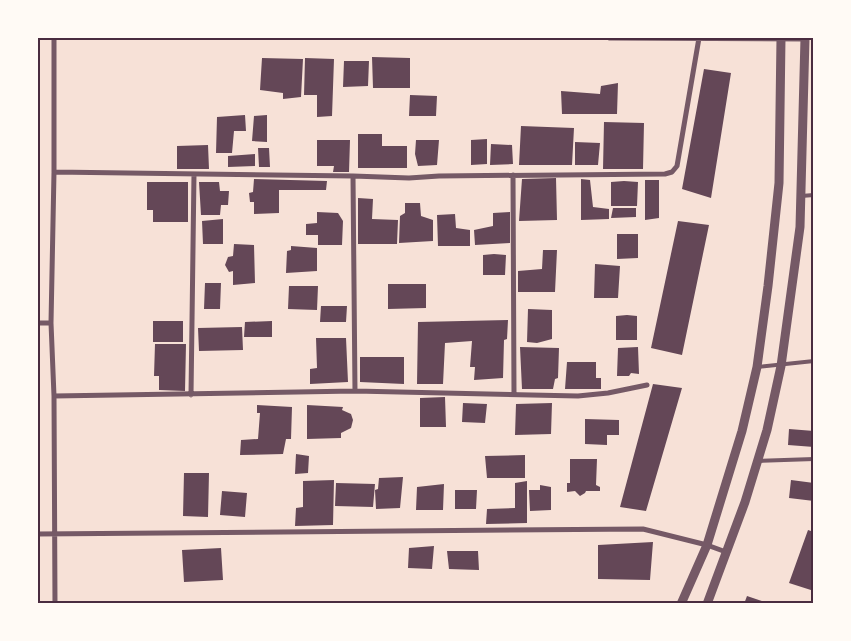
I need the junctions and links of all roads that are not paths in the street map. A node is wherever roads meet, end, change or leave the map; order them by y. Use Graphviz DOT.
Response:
graph roads {
  1 [pos="54,38"];
  2 [pos="609,38"];
  3 [pos="699,38"];
  4 [pos="781,38"];
  5 [pos="805,38"];
  6 [pos="54,172"];
  7 [pos="194,174"];
  8 [pos="513,175"];
  9 [pos="353,176"];
  10 [pos="814,195"];
  11 [pos="801,196"];
  12 [pos="38,323"];
  13 [pos="51,323"];
  14 [pos="814,362"];
  15 [pos="781,366"];
  16 [pos="757,367"];
  17 [pos="647,385"];
  18 [pos="355,391"];
  19 [pos="514,394"];
  20 [pos="191,395"];
  21 [pos="54,396"];
  22 [pos="814,459"];
  23 [pos="757,461"];
  24 [pos="38,534"];
  25 [pos="56,534"];
  26 [pos="707,545"];
  27 [pos="726,552"];
  28 [pos="55,604"];
  29 [pos="681,604"];
  30 [pos="707,604"];
  1 -- 6 [label="street"];
  2 -- 3 [label="street"];
  3 -- 4 [label="street"];
  3 -- 8 [label="street"];
  4 -- 5 [label="street"];
  4 -- 16 [label="street"];
  5 -- 11 [label="street"];
  6 -- 7 [label="street"];
  6 -- 13 [label="street"];
  7 -- 9 [label="street"];
  7 -- 20 [label="street"];
  8 -- 9 [label="street"];
  8 -- 19 [label="street"];
  9 -- 18 [label="street"];
  10 -- 11 [label="lane"];
  11 -- 15 [label="street"];
  12 -- 13 [label="street"];
  13 -- 21 [label="street"];
  14 -- 15 [label="lane"];
  15 -- 16 [label="lane"];
  15 -- 23 [label="street"];
  16 -- 26 [label="street"];
  17 -- 19 [label="street"];
  18 -- 19 [label="street"];
  18 -- 20 [label="street"];
  20 -- 21 [label="street"];
  21 -- 25 [label="street"];
  22 -- 23 [label="lane"];
  23 -- 27 [label="street"];
  24 -- 25 [label="street"];
  25 -- 26 [label="street"];
  25 -- 28 [label="street"];
  26 -- 27 [label="street"];
  26 -- 29 [label="street"];
  27 -- 30 [label="street"];
}
